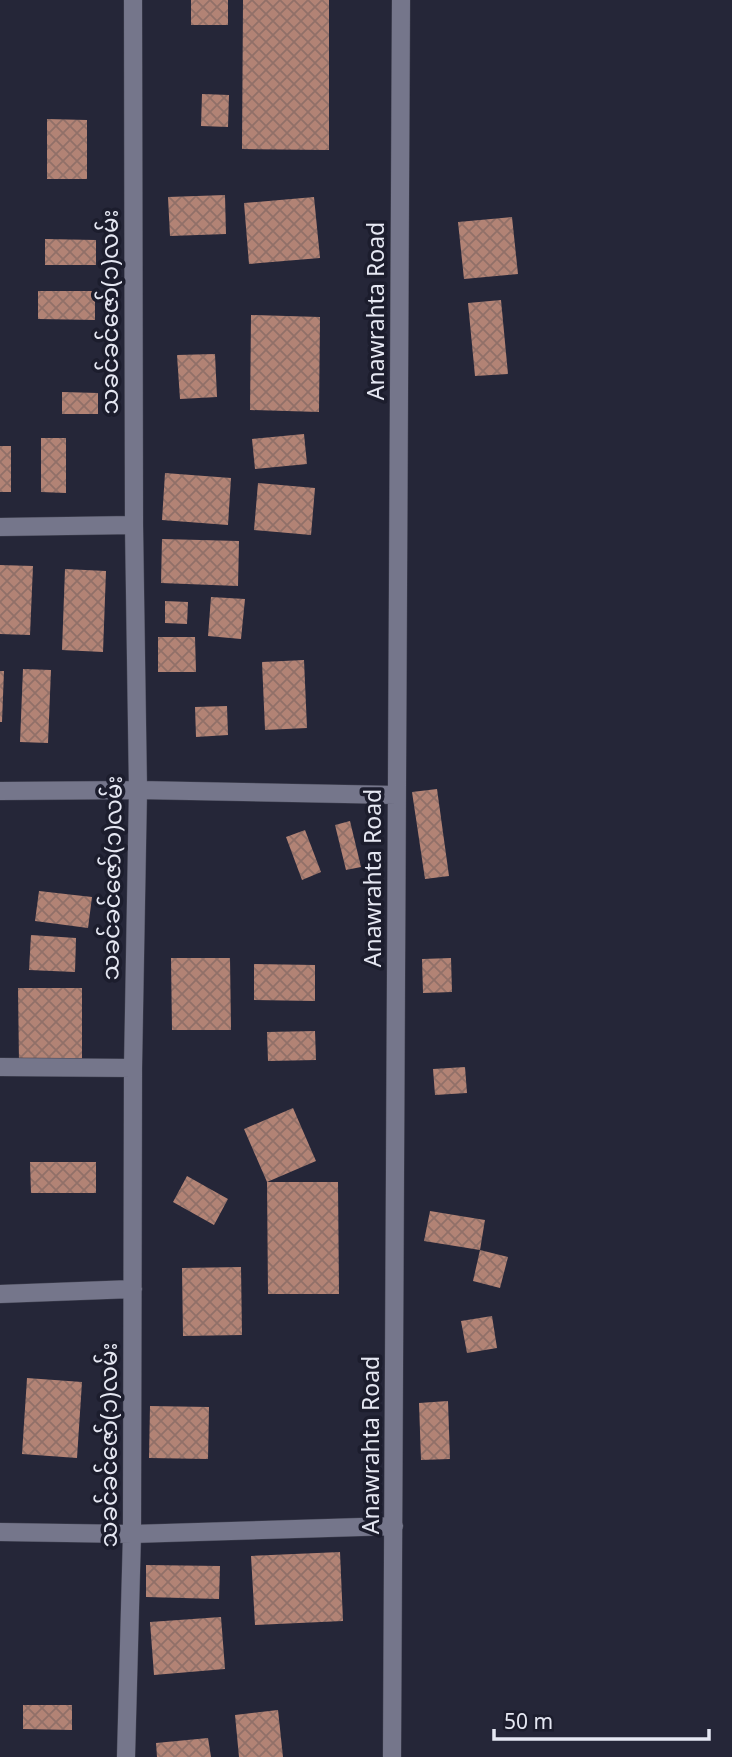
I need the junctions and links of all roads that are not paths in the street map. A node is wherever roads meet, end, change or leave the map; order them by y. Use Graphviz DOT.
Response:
graph roads {
  1 [pos="133,0"];
  2 [pos="401,0"];
  3 [pos="134,525"];
  4 [pos="0,527"];
  5 [pos="138,790"];
  6 [pos="0,791"];
  7 [pos="396,795"];
  8 [pos="0,1067"];
  9 [pos="132,1068"];
  10 [pos="133,1289"];
  11 [pos="0,1294"];
  12 [pos="394,1526"];
  13 [pos="0,1532"];
  14 [pos="132,1534"];
  15 [pos="126,1757"];
  16 [pos="392,1757"];
  1 -- 3 [label="street, သခင်ခင်ဇော်(၁)လမ်း"];
  2 -- 7 [label="street, Anawrahta Road"];
  3 -- 4 [label="street"];
  3 -- 5 [label="street, သခင်ခင်ဇော်(၁)လမ်း"];
  5 -- 6 [label="street"];
  5 -- 7 [label="street"];
  5 -- 9 [label="street, သခင်ခင်ဇော်(၁)လမ်း"];
  7 -- 12 [label="street, Anawrahta Road"];
  8 -- 9 [label="street"];
  9 -- 10 [label="street, သခင်ခင်ဇော်(၁)လမ်း"];
  10 -- 11 [label="street"];
  10 -- 14 [label="street, သခင်ခင်ဇော်(၁)လမ်း"];
  12 -- 14 [label="street"];
  12 -- 16 [label="street, Anawrahta Road"];
  13 -- 14 [label="street"];
  14 -- 15 [label="street, သခင်ခင်ဇော်(၁)လမ်း"];
}
